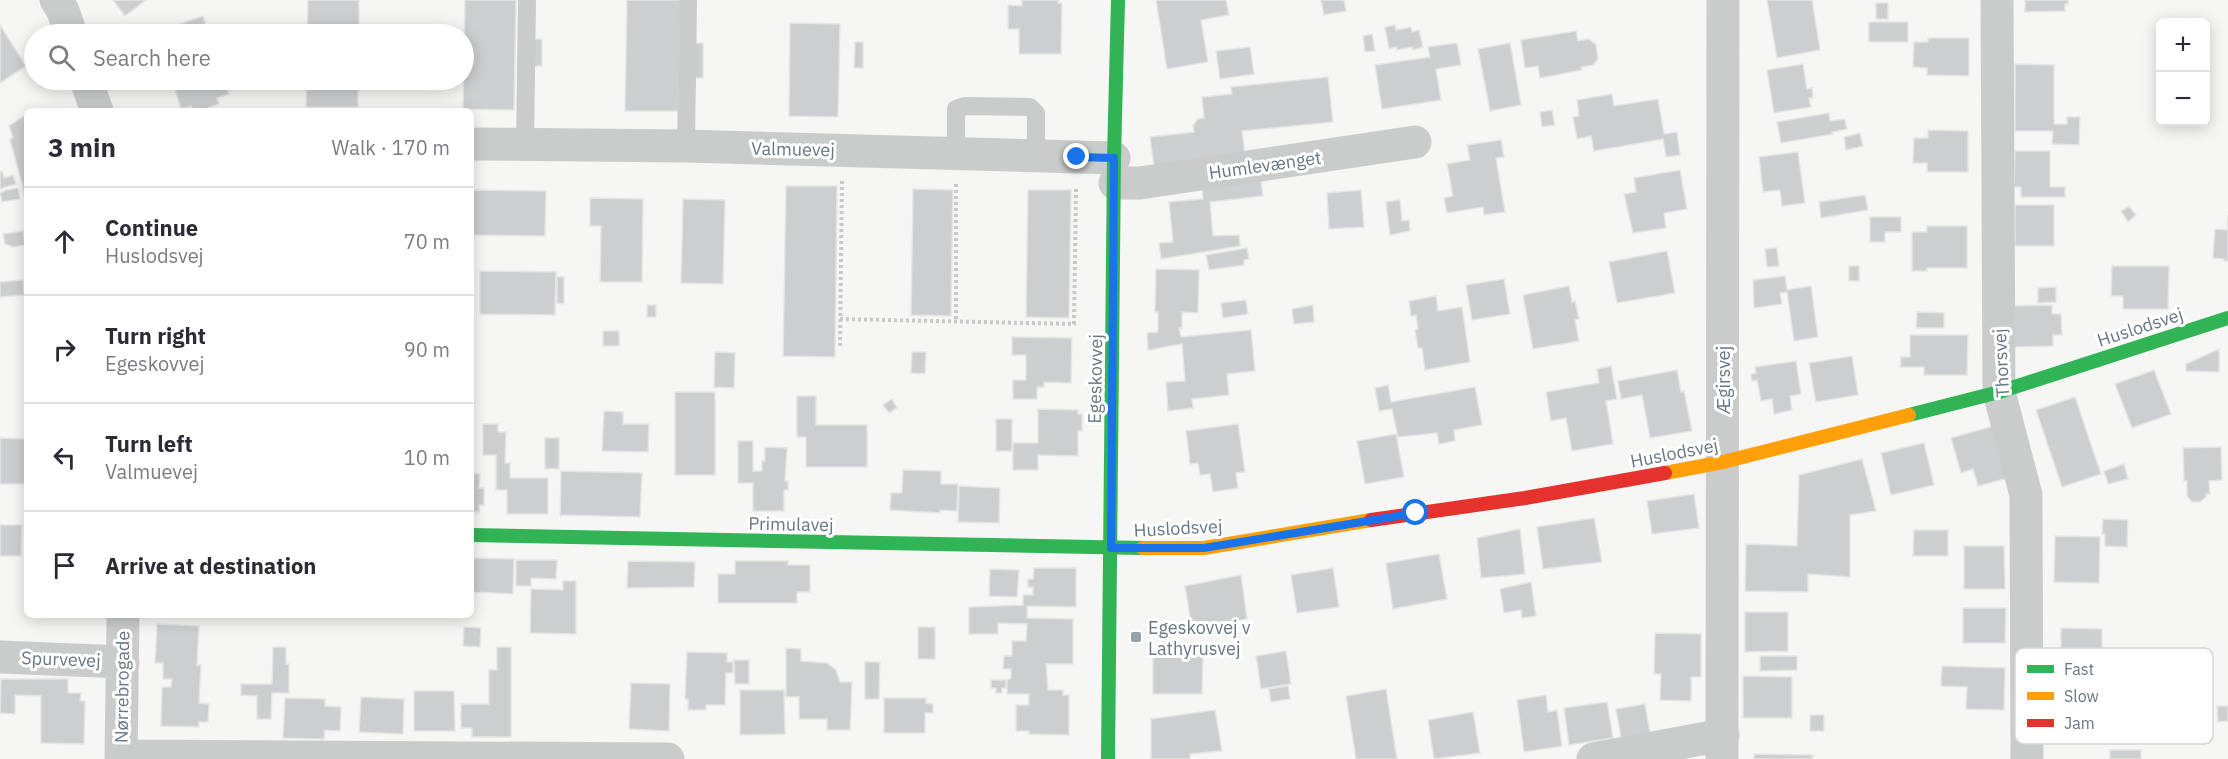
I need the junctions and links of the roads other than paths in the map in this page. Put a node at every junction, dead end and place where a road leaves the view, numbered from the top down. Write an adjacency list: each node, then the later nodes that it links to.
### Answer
1 (56, 0): 7 (street)
2 (527, 0): 12 (lane)
3 (688, 0): 13 (lane)
4 (1118, 0): 16 (street, Egeskovvej)
5 (1723, 0): 19 (street, Ægirsvej)
6 (1997, 0): 18 (street, Thorsvej)
7 (68, 24)
8 (90, 90): 9 (street)
9 (96, 108)
10 (1414, 142): 16 (street, Humlevænget)
11 (474, 144): 12 (street, Valmuevej)
12 (525, 144): 13 (street, Valmuevej)
13 (686, 147): 14 (street, Valmuevej)
14 (956, 154): 15 (street, Valmuevej); 15 (lane)
15 (1036, 156): 16 (street, Valmuevej)
16 (1114, 170): 21 (street, Egeskovvej)
17 (2228, 318): 18 (street, Huslodsvej)
18 (1999, 393): 19 (street, Huslodsvej); 23 (street, Thorsvej)
19 (1723, 462): 21 (street, Huslodsvej); 27 (street, Ægirsvej)
20 (474, 535): 21 (street, Primulavej)
21 (1111, 548): 30 (street, Egeskovvej)
22 (123, 618): 25 (street, Nørrebrogade)
23 (2027, 648)
24 (0, 657): 25 (street, Spurvevej)
25 (123, 662): 28 (street, Nørrebrogade)
26 (2027, 744): 32 (street, Thorsvej)
27 (1722, 747): 31 (street)
28 (121, 757): 29 (street)
29 (668, 759)
30 (1108, 759)
31 (1593, 759)
32 (2027, 759)

